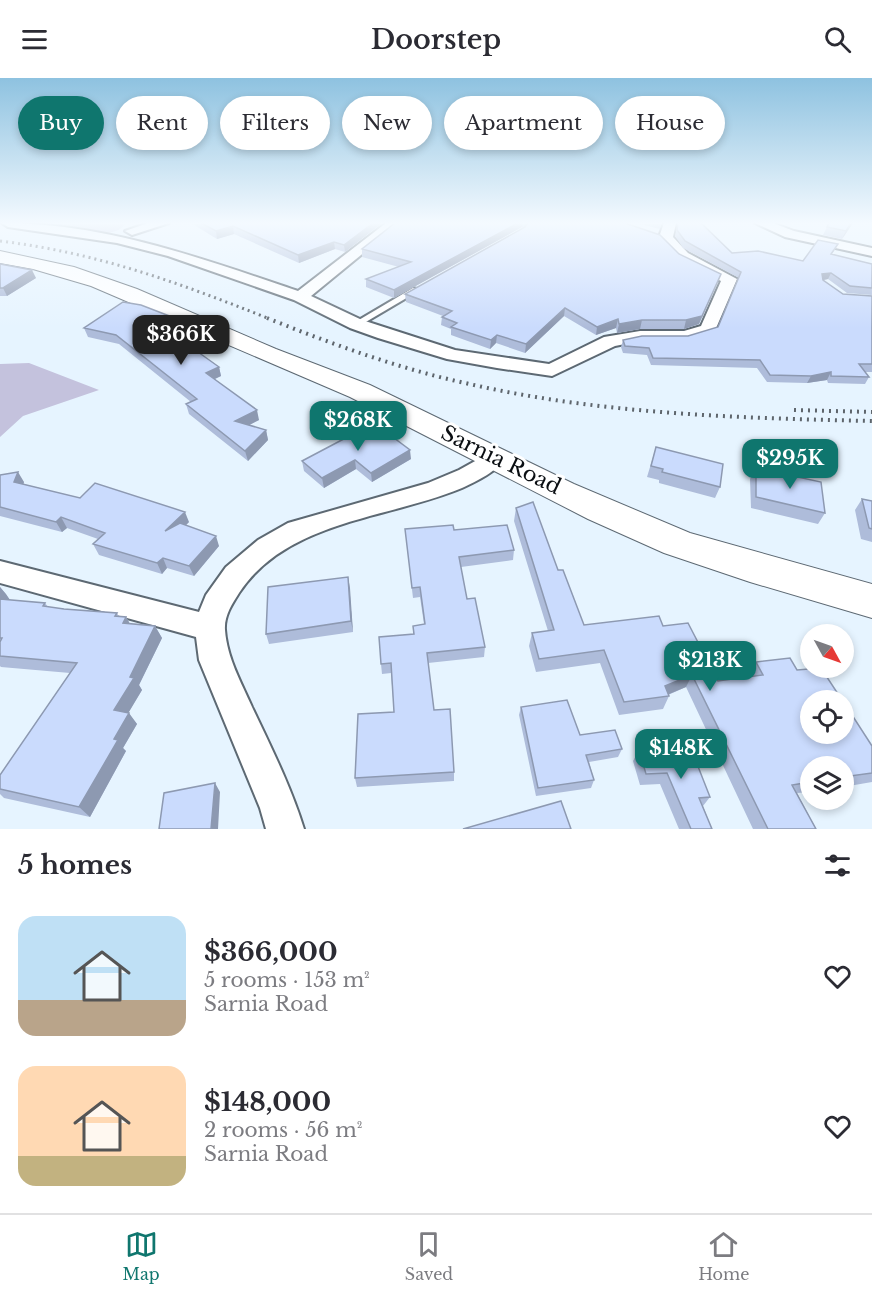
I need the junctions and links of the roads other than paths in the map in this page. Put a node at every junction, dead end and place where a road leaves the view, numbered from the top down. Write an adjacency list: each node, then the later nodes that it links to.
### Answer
1 (5, 258): 8 (main road, Sarnia Road)
2 (186, 258): 6 (street)
3 (349, 258): 6 (street)
4 (688, 258): 7 (street)
5 (426, 285): 7 (lane)
6 (300, 297): 7 (street)
7 (356, 324)
8 (495, 457): 10 (main road, Sarnia Road); 11 (street)
9 (0, 572): 11 (street)
10 (872, 601)
11 (210, 628): 12 (street)
12 (285, 829)

